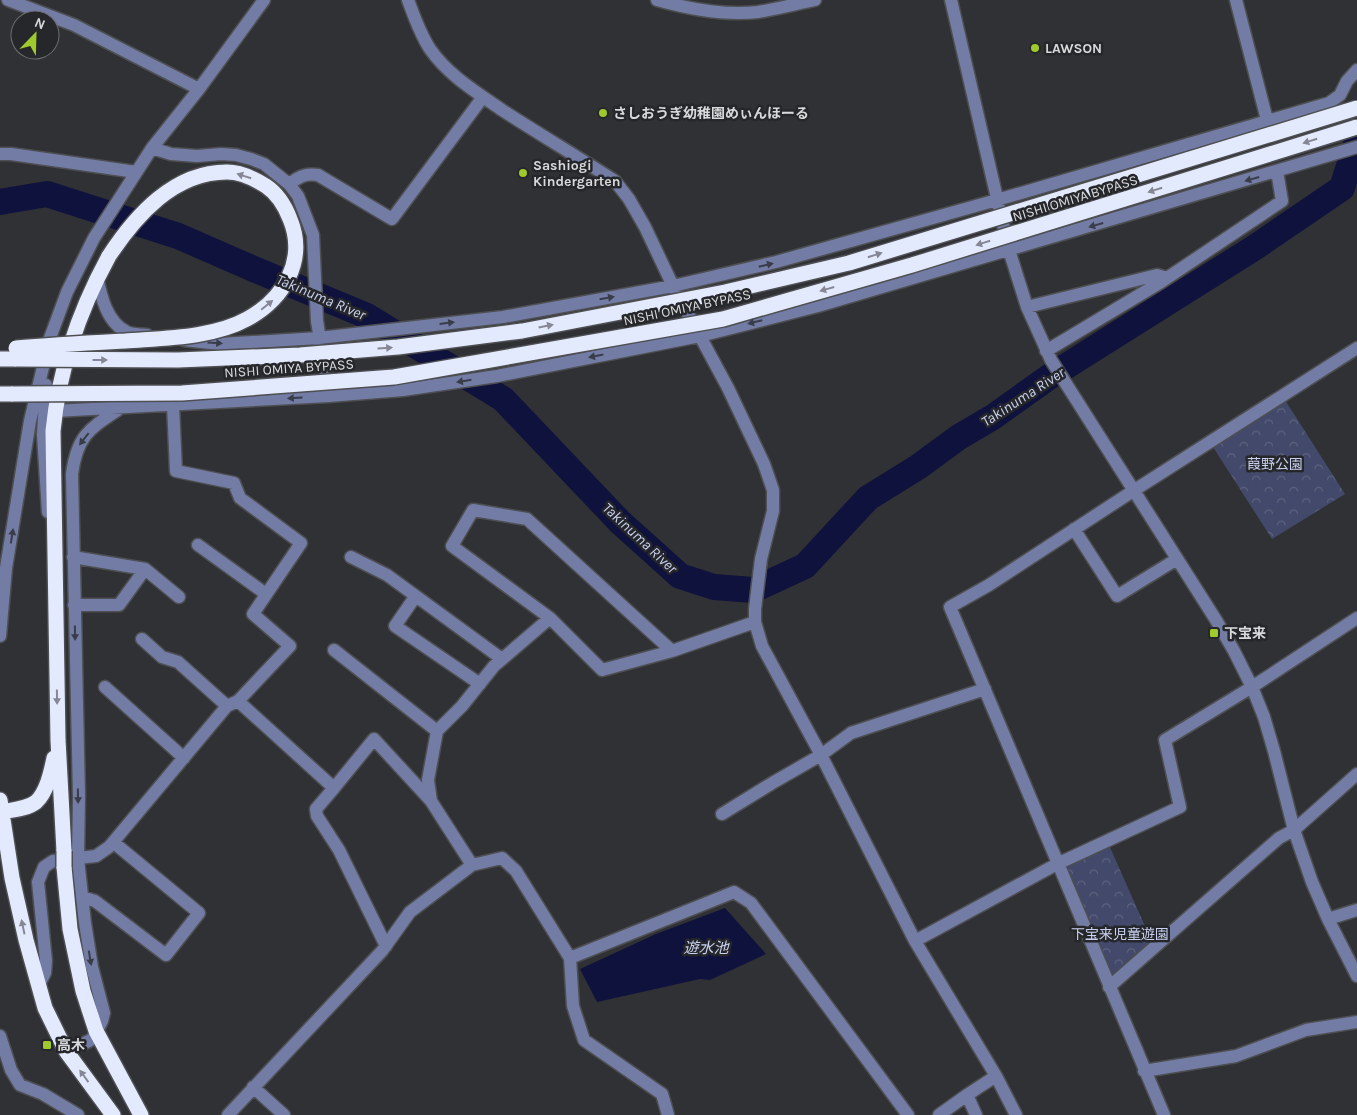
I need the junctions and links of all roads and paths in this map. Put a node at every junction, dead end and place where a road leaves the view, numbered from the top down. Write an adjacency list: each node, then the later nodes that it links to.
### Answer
1 (8, 0): 9 (street)
2 (264, 0): 9 (street)
3 (408, 0): 10 (street)
4 (657, 0): 5 (street)
5 (815, 0)
6 (951, 0): 20 (street)
7 (1236, 0): 12 (street)
8 (1357, 70): 12 (street)
9 (199, 88): 15 (street)
10 (483, 97): 19 (street); 24 (street)
11 (1357, 108): 31 (highway, NISHI OMIYA BYPASS, one-way to 11, bridge)
12 (1267, 120): 20 (street)
13 (1357, 127): 34 (highway, NISHI OMIYA BYPASS, one-way to 34, bridge)
14 (1357, 147): 18 (street)
15 (152, 148): 17 (street); 19 (street)
16 (0, 154): 17 (street)
17 (136, 172): 26 (street)
18 (1277, 172): 21 (street, one-way to 21); 23 (street)
19 (289, 184): 28 (street)
20 (997, 200): 21 (street); 24 (street, one-way to 20)
21 (1009, 250): 25 (street); 27 (street, one-way to 27)
22 (98, 277): 28 (street, one-way to 28); 31 (highway, one-way to 22, bridge); 38 (highway)
23 (1167, 278): 25 (street); 32 (street)
24 (673, 286): 27 (street); 28 (street, one-way to 24)
25 (1027, 306): 32 (street)
26 (59, 314): 45 (street); 54 (street, one-way to 26)
27 (700, 336): 35 (street, one-way to 35); 51 (street)
28 (319, 338): 35 (street)
29 (1357, 348): 39 (street)
30 (0, 349): 31 (highway)
31 (16, 353): 33 (highway, NISHI OMIYA BYPASS)
32 (1048, 356): 39 (street)
33 (0, 359)
34 (7, 394)
35 (329, 396): 36 (street, one-way to 36)
36 (173, 405): 37 (street); 47 (street)
37 (121, 408): 38 (street); 42 (street, one-way to 42)
38 (55, 411): 45 (highway)
39 (1133, 490): 40 (street); 44 (street)
40 (1074, 529): 44 (street); 62 (street)
41 (198, 545): 47 (street)
42 (73, 557): 46 (street); 50 (street)
43 (352, 557): 48 (street)
44 (1177, 559): 61 (street)
45 (54, 562): 65 (highway, one-way to 65)
46 (145, 569): 49 (street); 50 (street)
47 (266, 594): 63 (street)
48 (415, 596): 58 (street); 59 (street)
49 (179, 597)
50 (74, 605): 75 (street, one-way to 75)
51 (755, 615): 57 (street); 66 (street)
52 (550, 618): 57 (street); 57 (street); 58 (street)
53 (1357, 618): 61 (street)
54 (0, 636)
55 (142, 639): 63 (street)
56 (334, 650): 64 (street)
57 (672, 651)
58 (502, 659): 59 (street)
59 (480, 684): 64 (street)
60 (105, 687): 67 (street)
61 (1252, 687): 73 (street); 76 (street)
62 (985, 689): 66 (street); 76 (street)
63 (233, 704): 67 (street); 69 (street)
64 (437, 731): 70 (street)
65 (58, 740): 71 (highway); 88 (highway, bridge)
66 (821, 755): 72 (street); 81 (street)
67 (184, 758): 74 (street)
68 (1357, 774): 73 (street)
69 (334, 788): 70 (street); 82 (street)
70 (430, 801): 77 (street)
71 (1, 806): 85 (highway, one-way to 71)
72 (722, 814)
73 (1294, 830): 80 (street); 86 (street)
74 (113, 842): 75 (street); 78 (street)
75 (78, 859): 78 (street); 85 (street)
76 (1057, 864): 81 (street); 86 (street)
77 (472, 865): 82 (street); 83 (street)
78 (82, 896): 88 (street, one-way to 88)
79 (1357, 910): 80 (street)
80 (1328, 919): 84 (street)
81 (916, 941): 92 (street)
82 (386, 946): 93 (street)
83 (570, 958): 100 (street); 101 (street)
84 (1357, 976)
85 (38, 986): 90 (highway)
86 (1109, 987): 91 (street)
87 (1357, 1022): 91 (street)
88 (96, 1031): 90 (street); 95 (highway)
89 (0, 1036): 96 (street)
90 (66, 1051): 97 (highway, one-way to 90)
91 (1144, 1071): 105 (street)
92 (996, 1076): 94 (street); 104 (street)
93 (253, 1087): 98 (street); 99 (street)
94 (967, 1095): 102 (street); 103 (street)
95 (135, 1113)
96 (78, 1115)
97 (113, 1115)
98 (228, 1115)
99 (284, 1115)
100 (668, 1115)
101 (908, 1115)
102 (939, 1115)
103 (976, 1115)
104 (1016, 1115)
105 (1164, 1115)

